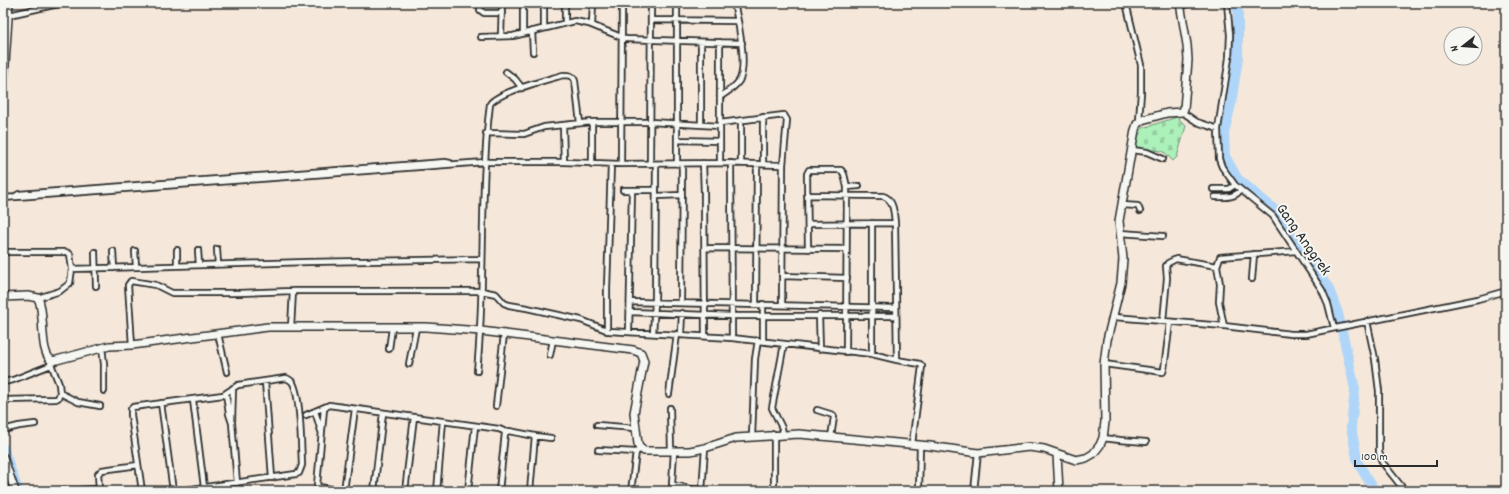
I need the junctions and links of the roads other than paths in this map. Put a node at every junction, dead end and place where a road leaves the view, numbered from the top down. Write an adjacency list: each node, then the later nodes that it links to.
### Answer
1 (9, 3): 18 (street)
2 (63, 3): 18 (street)
3 (481, 3): 17 (street)
4 (502, 3): 17 (street)
5 (523, 3): 26 (street)
6 (544, 3): 24 (street)
7 (565, 3): 22 (street)
8 (593, 3): 23 (street)
9 (622, 3): 29 (street)
10 (651, 3): 19 (street)
11 (678, 3): 20 (street)
12 (734, 3): 21 (street)
13 (1126, 3): 45 (street)
14 (1195, 3): 16 (street)
15 (1227, 3): 53 (street, Gang Anggrek)
16 (1180, 4): 41 (street)
17 (502, 14): 27 (street)
18 (9, 15): 36 (street)
19 (652, 20): 20 (street); 30 (street)
20 (678, 20): 21 (street); 31 (street)
21 (738, 21): 34 (street)
22 (565, 23): 23 (street); 24 (street)
23 (592, 26): 29 (street)
24 (544, 28): 25 (street)
25 (532, 31): 26 (street); 35 (street)
26 (523, 33): 27 (street)
27 (501, 36): 28 (street)
28 (481, 37)
29 (622, 38): 30 (street); 43 (street)
30 (652, 41): 31 (street); 47 (street)
31 (677, 42): 32 (street); 49 (street)
32 (700, 42): 33 (street); 50 (street)
33 (720, 42): 34 (street); 40 (street)
34 (742, 43): 40 (street)
35 (533, 52)
36 (4, 63): 39 (street)
37 (506, 72): 38 (street)
38 (522, 88): 48 (street); 54 (street)
39 (3, 94)
40 (720, 98): 51 (street)
41 (1182, 112): 45 (street); 53 (street)
42 (763, 117): 44 (street); 72 (street); 73 (street)
43 (622, 121): 46 (street); 47 (street); 67 (street)
44 (741, 121): 51 (street); 64 (street)
45 (1139, 121): 57 (street)
46 (592, 122): 48 (street); 65 (street)
47 (650, 122): 49 (street); 68 (street)
48 (580, 123): 52 (street)
49 (677, 123): 50 (street); 55 (street)
50 (701, 124): 51 (street)
51 (720, 124): 56 (street)
52 (563, 125): 54 (street); 60 (street)
53 (1218, 129): 74 (street, Gang Anggrek)
54 (486, 133): 59 (street)
55 (677, 140): 56 (street); 70 (street)
56 (720, 141): 62 (street)
57 (1132, 150): 58 (street); 88 (street)
58 (1163, 159)
59 (484, 162): 60 (street); 87 (street); 111 (street)
60 (564, 162): 65 (street)
61 (703, 163): 62 (street); 70 (street); 96 (street)
62 (720, 163): 63 (street)
63 (731, 163): 64 (street); 97 (street)
64 (741, 163): 71 (street)
65 (592, 164): 66 (street)
66 (611, 164): 67 (street); 160 (street)
67 (621, 164): 68 (street)
68 (650, 164): 69 (street)
69 (656, 164): 70 (street); 80 (street)
70 (680, 164): 82 (street)
71 (757, 164): 72 (street); 99 (street)
72 (763, 164): 73 (street)
73 (783, 165): 100 (street)
74 (1235, 185): 77 (street); 81 (street, Gang Anggrek)
75 (859, 186): 76 (street)
76 (847, 187): 83 (street); 84 (street)
77 (1214, 189)
78 (623, 190): 79 (street)
79 (632, 190): 80 (street); 129 (street)
80 (656, 190): 85 (street)
81 (1241, 190): 86 (street); 107 (street, Gang Anggrek)
82 (682, 195): 85 (street); 131 (street)
83 (807, 195): 84 (street); 93 (street)
84 (847, 195): 90 (street); 92 (street)
85 (656, 196): 130 (street)
86 (1216, 197)
87 (3, 198)
88 (1122, 205): 89 (street); 94 (street)
89 (1140, 211)
90 (846, 223): 91 (street); 93 (street); 102 (street)
91 (872, 223): 92 (street); 138 (street)
92 (895, 223): 139 (street)
93 (808, 224): 101 (street)
94 (1120, 233): 95 (street); 150 (street)
95 (1163, 236)
96 (705, 248): 97 (street); 135 (street)
97 (730, 248): 99 (street); 132 (street)
98 (217, 249): 112 (street)
99 (757, 249): 100 (street); 133 (street)
100 (782, 249): 101 (street); 120 (street)
101 (808, 249): 102 (street)
102 (846, 249): 121 (street)
103 (177, 250): 114 (street)
104 (198, 250): 113 (street)
105 (113, 251): 118 (street)
106 (135, 251): 116 (street)
107 (1296, 251): 110 (street); 158 (street, Gang Anggrek)
108 (3, 252): 119 (street)
109 (95, 252): 117 (street)
110 (1254, 254): 115 (street); 122 (street)
111 (482, 259): 112 (street); 126 (street)
112 (218, 264): 113 (street)
113 (199, 265): 114 (street)
114 (177, 266): 116 (street)
115 (1217, 266): 151 (street); 154 (street)
116 (136, 267): 118 (street)
117 (96, 268): 118 (street); 119 (street); 123 (street)
118 (114, 268)
119 (72, 269): 128 (street)
120 (782, 276): 121 (street); 136 (street)
121 (847, 278): 137 (street)
122 (1252, 279)
123 (96, 286)
124 (292, 291): 126 (street); 155 (street); 171 (street)
125 (1506, 291): 152 (street)
126 (482, 292): 159 (street); 160 (street)
127 (3, 297): 128 (street)
128 (38, 298): 179 (street)
129 (630, 302): 130 (street); 140 (street)
130 (655, 303): 131 (street); 141 (street)
131 (681, 304): 135 (street)
132 (731, 304): 133 (street); 135 (street); 146 (street)
133 (756, 304): 134 (street)
134 (763, 304): 136 (street); 147 (street)
135 (706, 305): 143 (street)
136 (782, 305): 137 (street)
137 (846, 306): 138 (street); 145 (street)
138 (872, 307): 139 (street); 148 (street)
139 (896, 308): 149 (street)
140 (630, 312): 141 (street); 161 (street)
141 (654, 313): 142 (street); 162 (street)
142 (682, 313): 143 (street); 165 (street)
143 (706, 315): 146 (street); 166 (street)
144 (819, 315): 145 (street); 147 (street); 174 (street)
145 (846, 315): 148 (street); 175 (street)
146 (731, 316): 147 (street); 167 (street)
147 (763, 316): 169 (street)
148 (872, 316): 149 (street); 176 (street)
149 (896, 316): 178 (street)
150 (1114, 317): 151 (street); 181 (street)
151 (1163, 321): 153 (street)
152 (1366, 321): 158 (street); 254 (street)
153 (1170, 322): 154 (street); 181 (street)
154 (1224, 326): 158 (street)
155 (291, 327): 156 (street); 163 (street)
156 (392, 328): 157 (street); 173 (street)
157 (416, 328): 159 (street); 180 (street)
158 (1332, 329)
159 (481, 331): 164 (street); 182 (street)
160 (607, 331): 161 (street)
161 (629, 332): 162 (street)
162 (653, 333): 165 (street)
163 (218, 334): 171 (street); 183 (street)
164 (504, 334): 168 (street); 196 (street)
165 (679, 334): 166 (street); 190 (street)
166 (705, 336): 167 (street)
167 (732, 338): 169 (street)
168 (553, 340): 177 (street); 209 (street)
169 (761, 341): 170 (street); 216 (street)
170 (784, 344): 174 (street); 214 (street)
171 (132, 345): 172 (street)
172 (102, 347): 179 (street); 187 (street)
173 (389, 349)
174 (820, 349): 175 (street)
175 (846, 352): 176 (street)
176 (872, 354): 178 (street)
177 (550, 355)
178 (898, 360): 221 (street)
179 (50, 362): 185 (street); 188 (street)
180 (409, 364)
181 (1104, 364): 219 (street)
182 (477, 371)
183 (227, 372)
184 (265, 381): 186 (street); 231 (street); 231 (street)
185 (3, 382)
186 (233, 388): 189 (street); 205 (street)
187 (104, 391)
188 (60, 393): 191 (street); 194 (street)
189 (226, 394): 192 (street); 205 (street)
190 (669, 394)
191 (3, 400)
192 (193, 400): 193 (street); 233 (street)
193 (161, 403): 230 (street); 241 (street)
194 (100, 406)
195 (327, 406): 198 (street); 200 (street); 212 (street)
196 (496, 406)
197 (670, 408): 226 (street)
198 (355, 409): 201 (street); 243 (street)
199 (817, 410): 217 (street)
200 (315, 411): 202 (street); 212 (street)
201 (383, 413): 203 (street); 244 (street)
202 (306, 415)
203 (414, 417): 204 (street); 245 (street)
204 (443, 421): 208 (street); 246 (street)
205 (232, 423): 232 (street)
206 (35, 424): 210 (street)
207 (596, 425): 209 (street)
208 (475, 426): 211 (street); 247 (street)
209 (635, 428): 225 (street)
210 (3, 430)
211 (506, 432): 215 (street); 248 (street)
212 (322, 434): 235 (street)
213 (774, 434): 214 (street); 216 (street); 250 (street)
214 (782, 434): 217 (street)
215 (535, 436): 218 (street); 236 (street)
216 (752, 436): 223 (street)
217 (831, 437): 221 (street)
218 (551, 438)
219 (1103, 438): 220 (street); 228 (street)
220 (1146, 442)
221 (912, 444): 222 (street)
222 (920, 445): 227 (street); 251 (street)
223 (704, 448): 226 (street); 237 (street)
224 (598, 450): 225 (street)
225 (639, 451): 226 (street); 249 (street)
226 (673, 451): 237 (street)
227 (978, 453): 228 (street); 252 (street)
228 (1057, 454): 253 (street)
229 (4, 461): 238 (street)
230 (138, 465): 234 (street); 240 (street)
231 (272, 478): 232 (street)
232 (237, 483): 233 (street)
233 (204, 487): 242 (street)
234 (99, 490): 239 (street)
235 (329, 490): 243 (street)
236 (531, 490)
237 (702, 490)
238 (15, 491)
239 (57, 491)
240 (142, 491)
241 (173, 491)
242 (178, 491)
243 (344, 491)
244 (374, 491)
245 (406, 491)
246 (437, 491)
247 (468, 491)
248 (499, 491)
249 (631, 491)
250 (774, 491)
251 (919, 491)
252 (974, 491)
253 (1059, 491)
254 (1405, 491)

